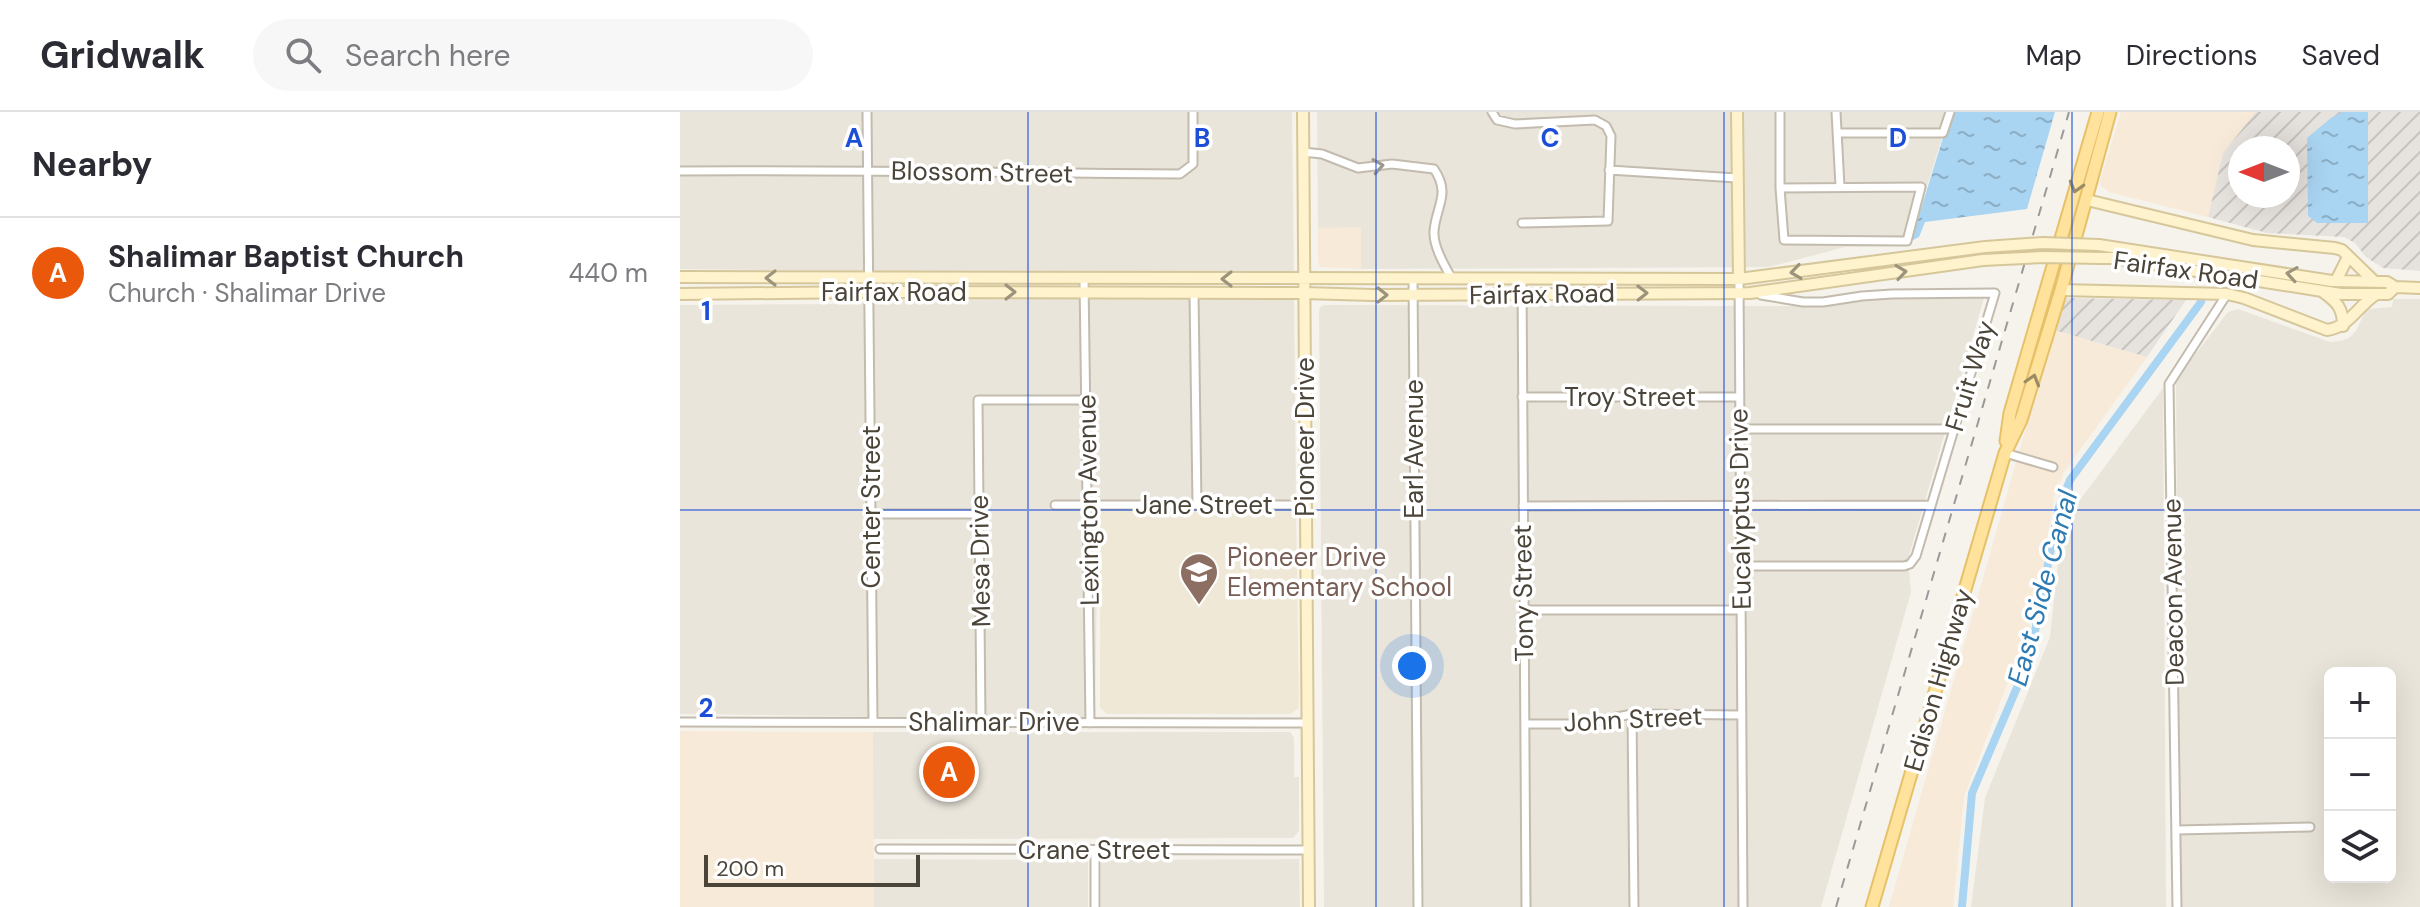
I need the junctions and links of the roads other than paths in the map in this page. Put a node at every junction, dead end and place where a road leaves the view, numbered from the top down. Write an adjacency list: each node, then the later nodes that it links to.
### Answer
1 (867, 112): 13 (street, Center Street)
2 (1193, 112): 13 (street, Blossom Street)
3 (1303, 112): 12 (main road, Pioneer Drive)
4 (1737, 112): 16 (main road, Eucalyptus Drive)
5 (1780, 112): 18 (street)
6 (1836, 112): 11 (street)
7 (1950, 112): 11 (street)
8 (2098, 112): 52 (main road, Edison Highway, one-way to 52)
9 (2110, 112): 19 (main road, Edison Highway)
10 (1492, 113): 14 (street)
11 (1838, 133): 17 (street)
12 (1303, 152): 25 (main road, Pioneer Drive); 27 (street, one-way to 27)
13 (867, 170): 15 (street, Blossom Street); 23 (street, Center Street)
14 (1609, 170): 16 (street); 20 (street)
15 (680, 171)
16 (1737, 178): 28 (main road, Eucalyptus Drive)
17 (1840, 186): 18 (street); 18 (street)
18 (1780, 188)
19 (2087, 200): 21 (main road); 34 (main road, Edison Highway)
20 (1522, 223)
21 (2348, 257): 30 (main road); 31 (main road)
22 (680, 277): 23 (main road, Fairfax Road, one-way to 22)
23 (869, 278): 24 (main road, Fairfax Road); 36 (street, Center Street)
24 (1084, 278): 25 (main road, Fairfax Road, one-way to 24); 37 (street, Lexington Avenue)
25 (1305, 279): 26 (main road, Fairfax Road); 40 (main road, Pioneer Drive)
26 (1413, 279): 27 (main road, Fairfax Road); 44 (street, Earl Avenue)
27 (1452, 279): 29 (main road, Fairfax Road)
28 (1739, 279): 29 (main road, Fairfax Road); 30 (main road, Fairfax Road, one-way to 28, bridge); 38 (street, Eucalyptus Drive)
29 (1522, 280): 42 (street, Tony Street)
30 (2336, 281): 31 (main road, Fairfax Road)
31 (2375, 282): 32 (main road, Fairfax Road)
32 (2395, 287): 33 (main road, Fairfax Road); 45 (main road, Fairfax Road)
33 (2420, 288)
34 (2061, 290): 43 (main road); 52 (main road, Edison Highway, one-way to 34)
35 (2322, 291): 38 (main road, Fairfax Road, one-way to 35, bridge); 45 (main road, Fairfax Road); 46 (main road)
36 (869, 292): 37 (main road, Fairfax Road, one-way to 37); 41 (main road, Fairfax Road); 61 (street, Center Street)
37 (1084, 292): 39 (main road, Fairfax Road); 49 (street, Lexington Avenue)
38 (1745, 292): 42 (main road, Fairfax Road, one-way to 38); 48 (street, Eucalyptus Drive); 51 (street, Fruit Way)
39 (1194, 293): 40 (main road, Fairfax Road); 56 (street)
40 (1304, 293): 44 (main road, Fairfax Road, one-way to 44); 57 (main road, Pioneer Drive)
41 (680, 294)
42 (1521, 294): 44 (main road, Fairfax Road); 47 (street, Tony Street)
43 (2227, 294): 46 (main road); 75 (street, Deacon Avenue)
44 (1413, 295): 81 (street, Earl Avenue)
45 (2375, 295): 46 (main road)
46 (2343, 326)
47 (1522, 397): 48 (street, Troy Street); 59 (street, Tony Street)
48 (1739, 397): 50 (street, Eucalyptus Drive)
49 (1087, 400): 55 (street, Lexington Avenue); 62 (street, Mesa Drive)
50 (1739, 429): 51 (street); 60 (street, Eucalyptus Drive)
51 (1955, 429): 58 (street, Fruit Way)
52 (2005, 453): 53 (street); 85 (main road, Edison Highway)
53 (2053, 467)
54 (1055, 505): 55 (street, Jane Street)
55 (1088, 505): 56 (street, Jane Street); 71 (street, Lexington Avenue)
56 (1197, 505): 57 (street, Jane Street)
57 (1306, 505): 72 (main road, Pioneer Drive)
58 (1931, 505): 60 (street); 63 (street, Fruit Way)
59 (1523, 506): 60 (street); 64 (street, Tony Street)
60 (1740, 506): 63 (street, Eucalyptus Drive)
61 (871, 514): 62 (street); 69 (street, Center Street)
62 (979, 514): 70 (street, Mesa Drive)
63 (1741, 566): 65 (street, Eucalyptus Drive)
64 (1524, 610): 65 (street); 73 (street, Tony Street)
65 (1741, 610): 67 (street, Eucalyptus Drive)
66 (1632, 714): 67 (street, John Street); 73 (street, John Street); 83 (street)
67 (1742, 715): 84 (street, Eucalyptus Drive)
68 (680, 722): 69 (street, Shalimar Drive)
69 (873, 722): 70 (street, Shalimar Drive)
70 (981, 722): 71 (street, Shalimar Drive)
71 (1090, 723): 72 (street, Shalimar Drive)
72 (1308, 723): 78 (main road, Pioneer Drive)
73 (1525, 724): 82 (street, Tony Street)
74 (2310, 827): 75 (street)
75 (2177, 830): 86 (street, Deacon Avenue)
76 (880, 849): 77 (street, Crane Street)
77 (1095, 850): 78 (street, Crane Street); 79 (street)
78 (1309, 850): 80 (main road, Pioneer Drive)
79 (1095, 907)
80 (1309, 907)
81 (1418, 907)
82 (1526, 907)
83 (1634, 907)
84 (1743, 907)
85 (1872, 907)
86 (2177, 907)

